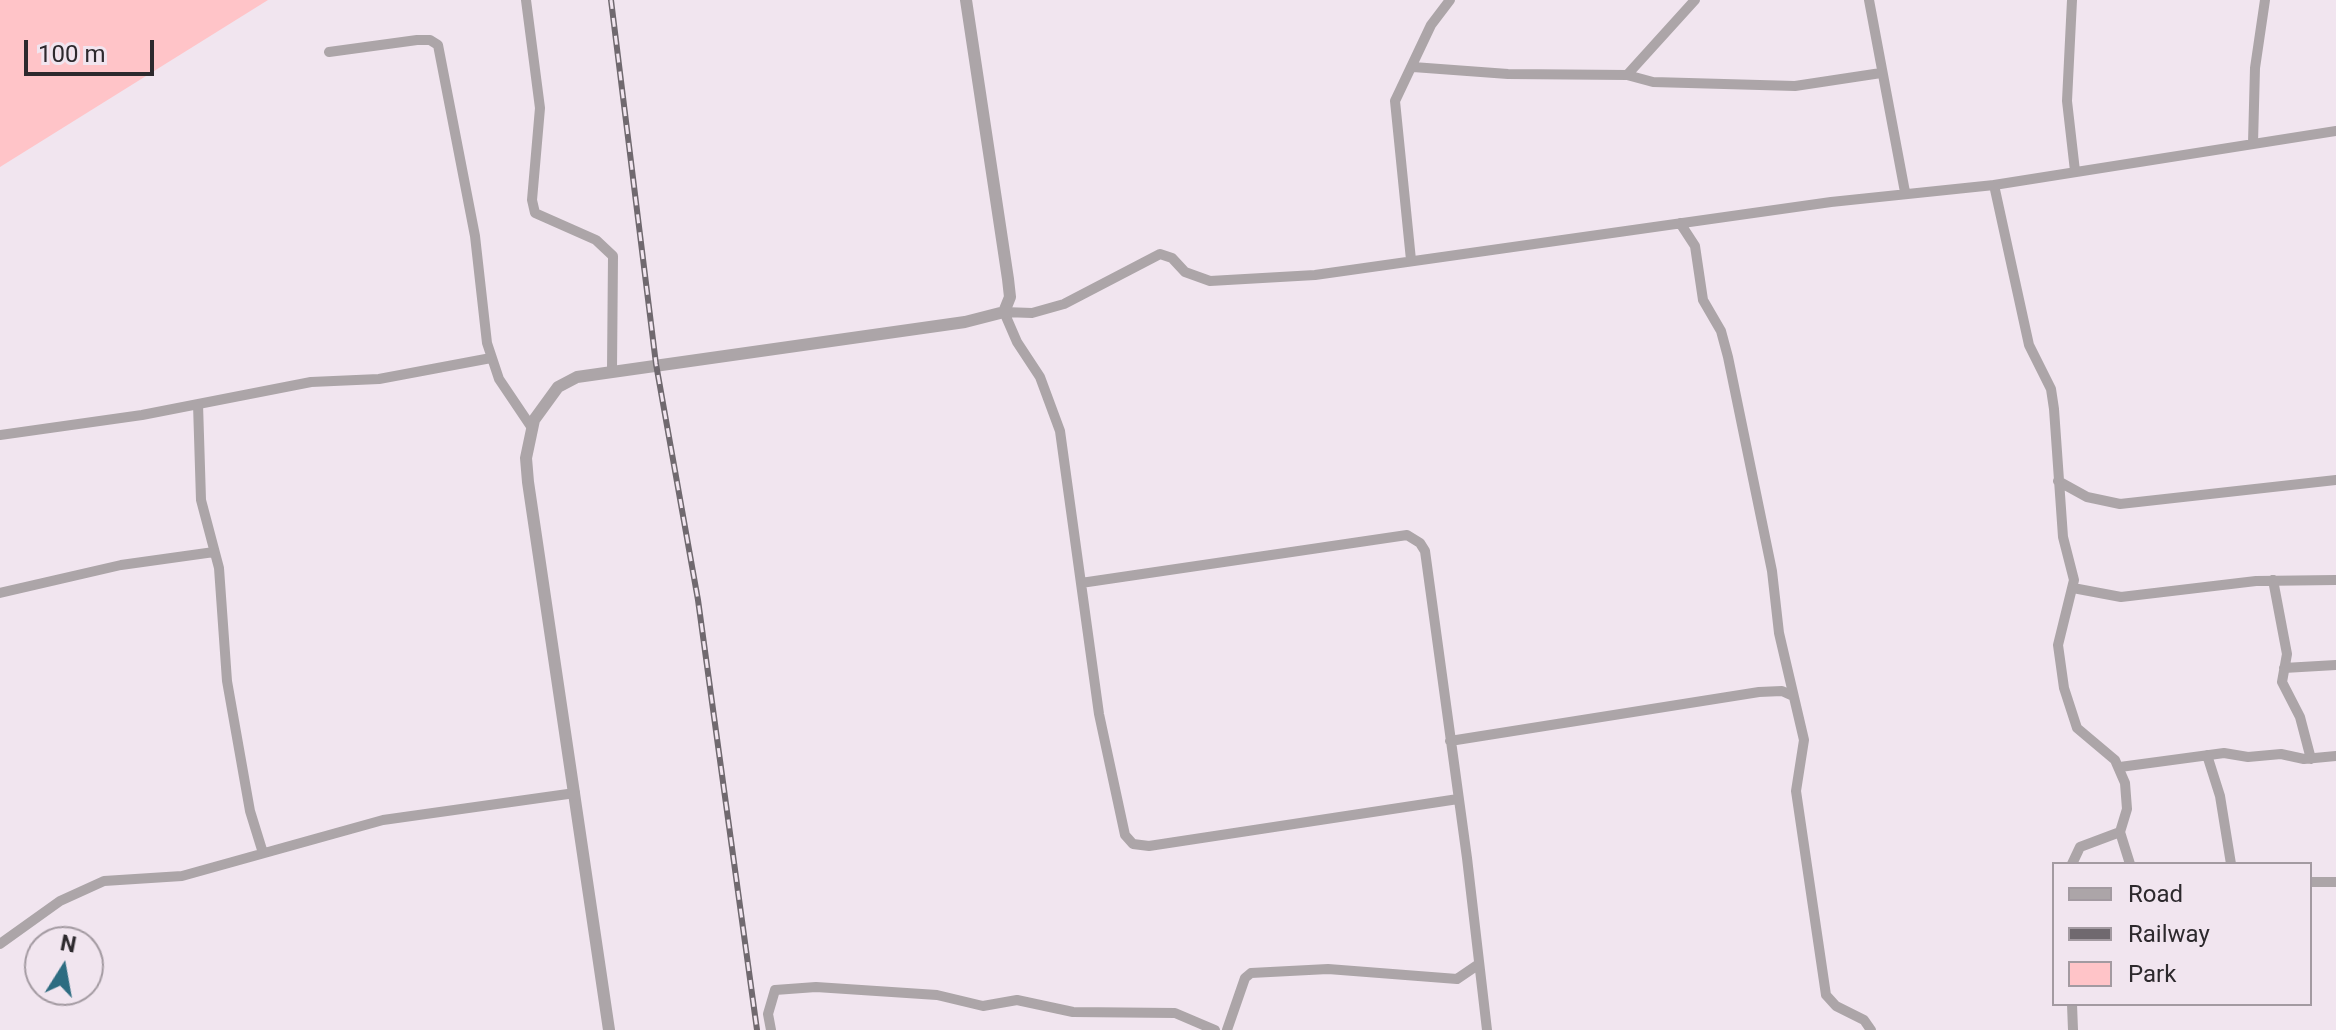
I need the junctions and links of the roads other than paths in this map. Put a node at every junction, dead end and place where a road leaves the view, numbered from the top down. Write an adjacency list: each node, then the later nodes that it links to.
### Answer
1 (526, 0): 21 (street)
2 (966, 0): 19 (street)
3 (1450, 0): 9 (street)
4 (1695, 0): 11 (street)
5 (1869, 0): 10 (street)
6 (2072, 0): 14 (street)
7 (2265, 0): 13 (street)
8 (329, 52): 20 (street)
9 (1413, 67): 11 (street); 18 (street)
10 (1881, 73): 11 (street); 16 (street)
11 (1627, 75)
12 (2336, 131): 13 (street)
13 (2253, 143): 14 (street)
14 (2075, 171): 15 (street)
15 (1994, 185): 16 (street); 26 (street)
16 (1905, 192): 17 (street)
17 (1680, 223): 18 (street); 35 (street)
18 (1411, 260): 19 (street)
19 (1004, 312): 21 (street); 30 (street)
20 (491, 358): 22 (street); 23 (street)
21 (612, 369): 23 (street)
22 (198, 404): 24 (street); 27 (street)
23 (532, 428): 41 (street)
24 (0, 435)
25 (2336, 480): 26 (street)
26 (2058, 481): 31 (street)
27 (214, 552): 32 (street); 44 (street)
28 (2273, 580): 29 (street); 31 (street); 34 (street)
29 (2336, 580)
30 (1081, 583): 36 (street); 42 (street)
31 (2073, 588): 40 (street)
32 (0, 593)
33 (2336, 665): 34 (street)
34 (2284, 668): 39 (street)
35 (1793, 696): 36 (street); 58 (street)
36 (1450, 741): 42 (street)
37 (2207, 755): 39 (street); 40 (street); 47 (street)
38 (2336, 756): 39 (street)
39 (2311, 759)
40 (2120, 767): 43 (street)
41 (575, 793): 44 (street); 53 (street)
42 (1458, 799): 51 (street)
43 (2120, 832): 45 (street); 46 (street)
44 (263, 853): 50 (street)
45 (2073, 862)
46 (2129, 862)
47 (2231, 862)
48 (2312, 882): 49 (street)
49 (2336, 882)
50 (0, 944)
51 (1479, 964): 56 (street); 57 (street)
52 (2072, 1006): 59 (street)
53 (609, 1030)
54 (771, 1030): 55 (street)
55 (1215, 1030)
56 (1227, 1030)
57 (1487, 1030)
58 (1871, 1030)
59 (2073, 1030)

